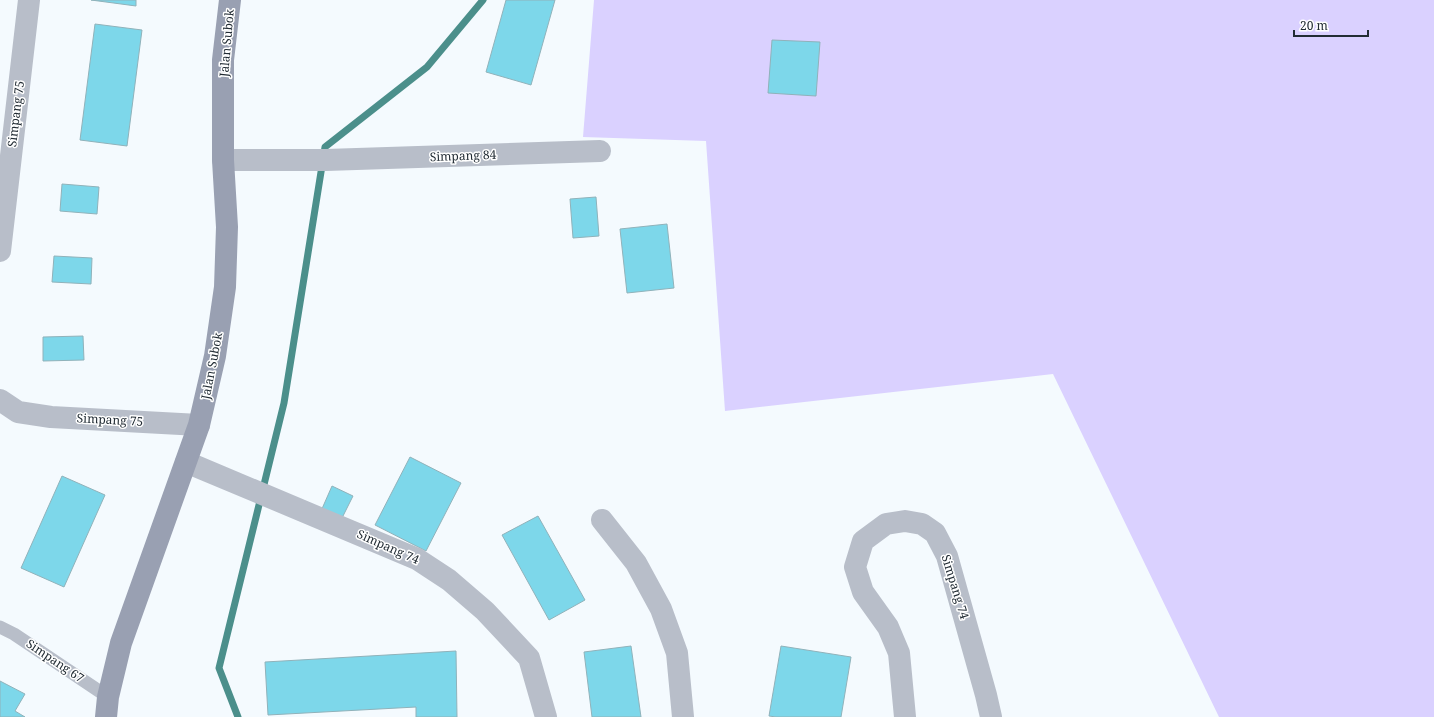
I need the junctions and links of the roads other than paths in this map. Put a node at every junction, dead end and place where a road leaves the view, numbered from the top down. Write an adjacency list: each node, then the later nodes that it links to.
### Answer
1 (29, 0): 4 (street, Simpang 75)
2 (230, 0): 5 (main road, Jalan Subok)
3 (600, 151): 5 (street, Simpang 84)
4 (6, 153): 6 (street, Simpang 75)
5 (223, 160): 8 (main road, Jalan Subok)
6 (0, 251)
7 (0, 400): 8 (street, Simpang 75)
8 (199, 425): 9 (main road, Jalan Subok)
9 (186, 462): 12 (main road, Jalan Subok); 13 (street, Simpang 74)
10 (602, 520): 14 (street)
11 (0, 628): 12 (lane, Simpang 67)
12 (108, 707)
13 (546, 717)
14 (683, 717)
15 (905, 717): 16 (street, Simpang 74)
16 (991, 717)

